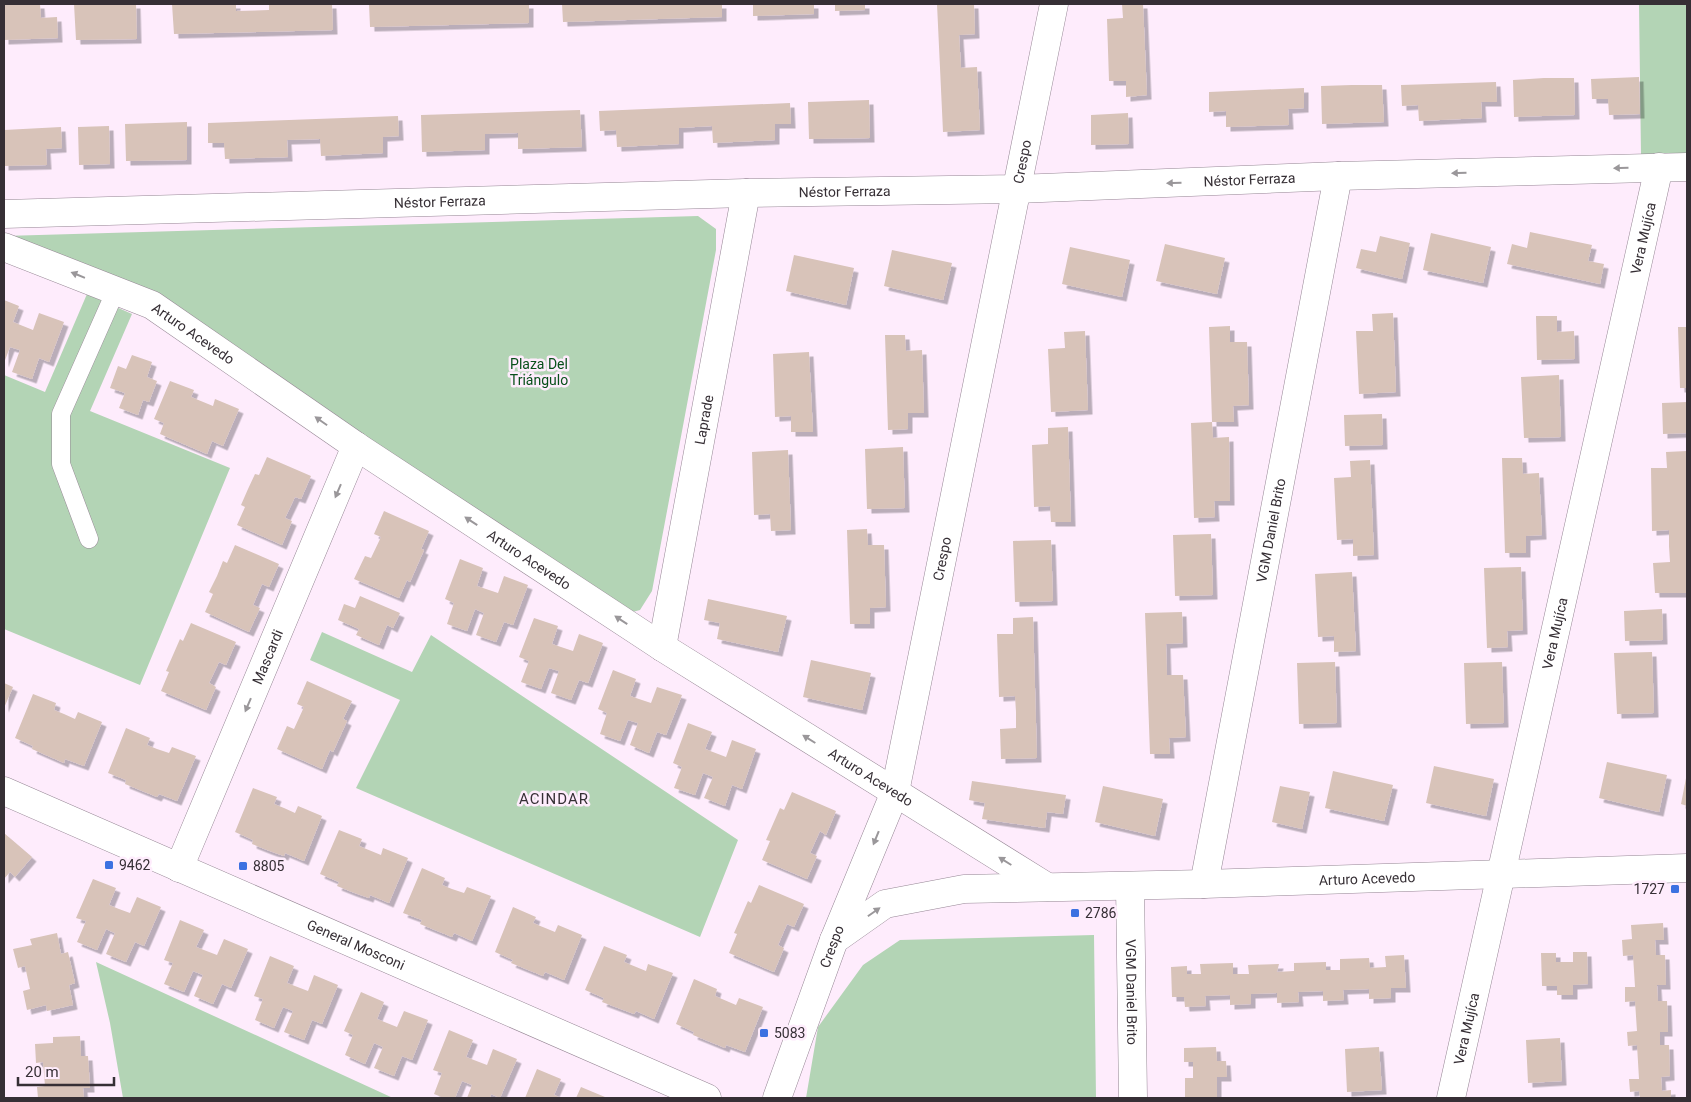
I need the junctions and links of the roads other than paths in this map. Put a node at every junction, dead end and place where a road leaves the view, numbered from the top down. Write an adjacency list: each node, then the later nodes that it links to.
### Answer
1 (1054, 4): 5 (street, Crespo)
2 (1659, 167): 3 (street, Néstor Ferraza); 4 (street, Néstor Ferraza, one-way to 4); 17 (street, Vera Mujíca)
3 (1687, 167)
4 (1338, 176): 5 (street, Néstor Ferraza, one-way to 5); 18 (street, VGM Daniel Brito)
5 (1017, 189): 6 (street, Néstor Ferraza); 14 (street, Crespo)
6 (746, 193): 7 (street, Néstor Ferraza); 12 (street, Laprade)
7 (4, 214)
8 (4, 247): 9 (street, Arturo Acevedo, one-way to 8)
9 (116, 290): 10 (street, Arturo Acevedo, one-way to 9); 11 (lane)
10 (356, 446): 12 (street, Arturo Acevedo, one-way to 10); 15 (street, Mascardi, one-way to 15)
11 (89, 539)
12 (662, 647): 14 (street, Arturo Acevedo, one-way to 12)
13 (4, 791): 15 (street, General Mosconi)
14 (895, 792): 20 (street, Arturo Acevedo, one-way to 14); 21 (street, Crespo, one-way to 21)
15 (179, 868): 22 (street, General Mosconi)
16 (1687, 868): 17 (street, Arturo Acevedo)
17 (1500, 874): 18 (street, Arturo Acevedo); 25 (street, Vera Mujíca)
18 (1204, 884): 19 (street, Arturo Acevedo)
19 (1130, 886): 20 (street, Arturo Acevedo); 24 (street, VGM Daniel Brito)
20 (1047, 887): 21 (street, Arturo Acevedo, one-way to 20)
21 (834, 940): 23 (street, Crespo)
22 (706, 1098)
23 (777, 1098)
24 (1133, 1098)
25 (1451, 1098)

